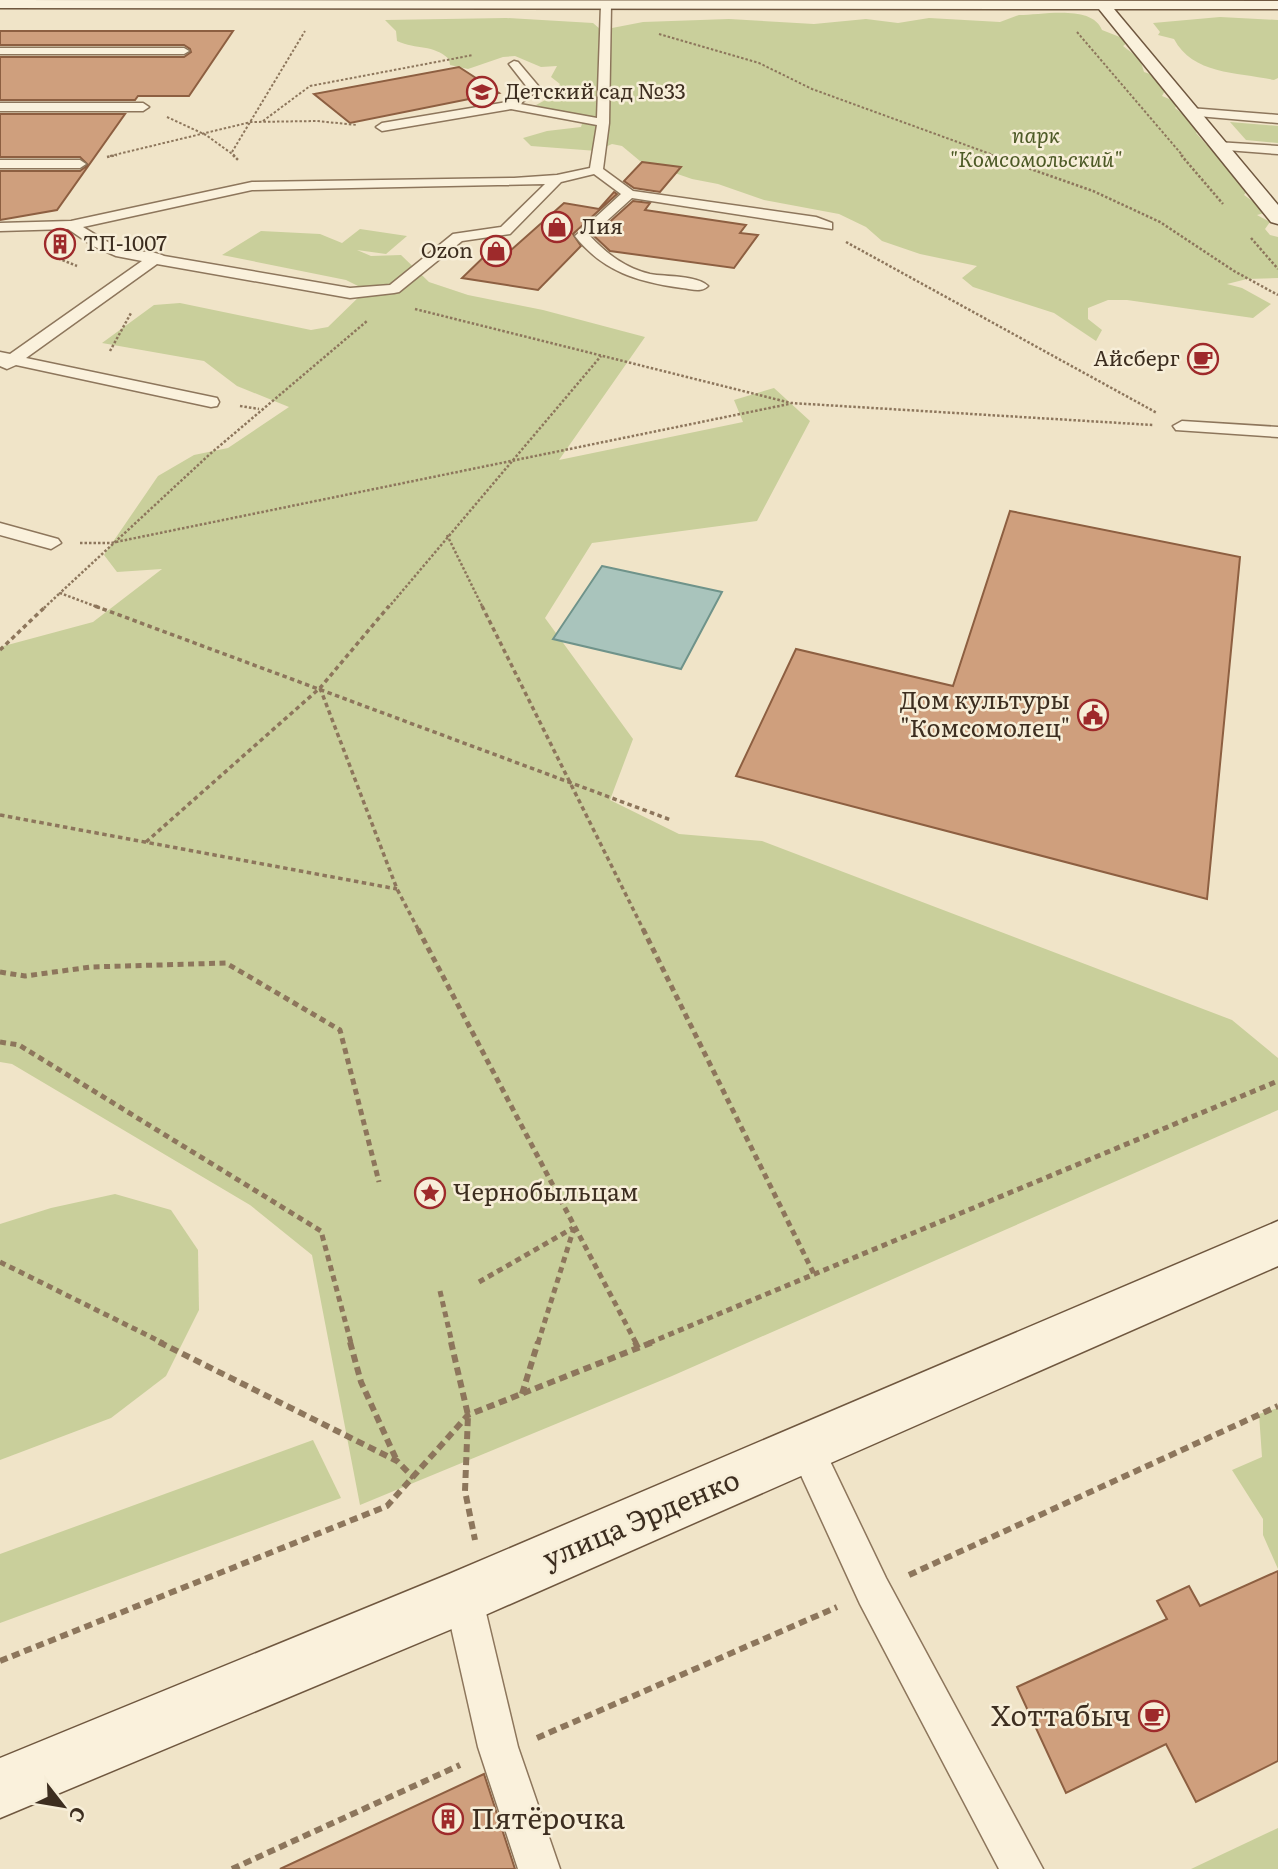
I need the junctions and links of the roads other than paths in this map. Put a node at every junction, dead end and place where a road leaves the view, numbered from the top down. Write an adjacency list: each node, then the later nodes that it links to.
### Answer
1 (324, 2): 2 (main road); 5 (main road)
2 (0, 4)
3 (1103, 5): 4 (main road); 5 (main road); 12 (main road)
4 (1278, 5)
5 (605, 8): 14 (lane)
6 (0, 51): 7 (lane)
7 (184, 51)
8 (514, 64): 9 (lane)
9 (511, 105): 14 (lane); 15 (lane)
10 (0, 107): 11 (lane)
11 (144, 107)
12 (1190, 113): 13 (lane); 16 (main road)
13 (1278, 120)
14 (603, 123): 21 (lane)
15 (382, 127)
16 (1217, 146): 17 (lane); 24 (main road)
17 (1278, 150)
18 (0, 164): 20 (lane)
19 (80, 164): 20 (lane)
20 (28, 169)
21 (596, 170): 22 (lane); 23 (lane)
22 (557, 179): 25 (lane); 28 (lane)
23 (629, 194): 26 (lane); 29 (lane)
24 (1278, 218)
25 (71, 225): 27 (lane); 28 (lane)
26 (827, 226)
27 (0, 227)
28 (157, 257): 30 (lane)
29 (701, 286)
30 (7, 358): 31 (lane); 32 (lane)
31 (0, 370)
32 (211, 402)
33 (1182, 426): 34 (lane)
34 (1278, 432)
35 (0, 529): 36 (lane)
36 (51, 543)
37 (1278, 1243): 38 (main road, улица Эрденко)
38 (806, 1448): 39 (main road, улица Эрденко); 42 (lane)
39 (463, 1596): 40 (main road, улица Эрденко); 41 (lane)
40 (0, 1787)
41 (539, 1869)
42 (1022, 1869)

